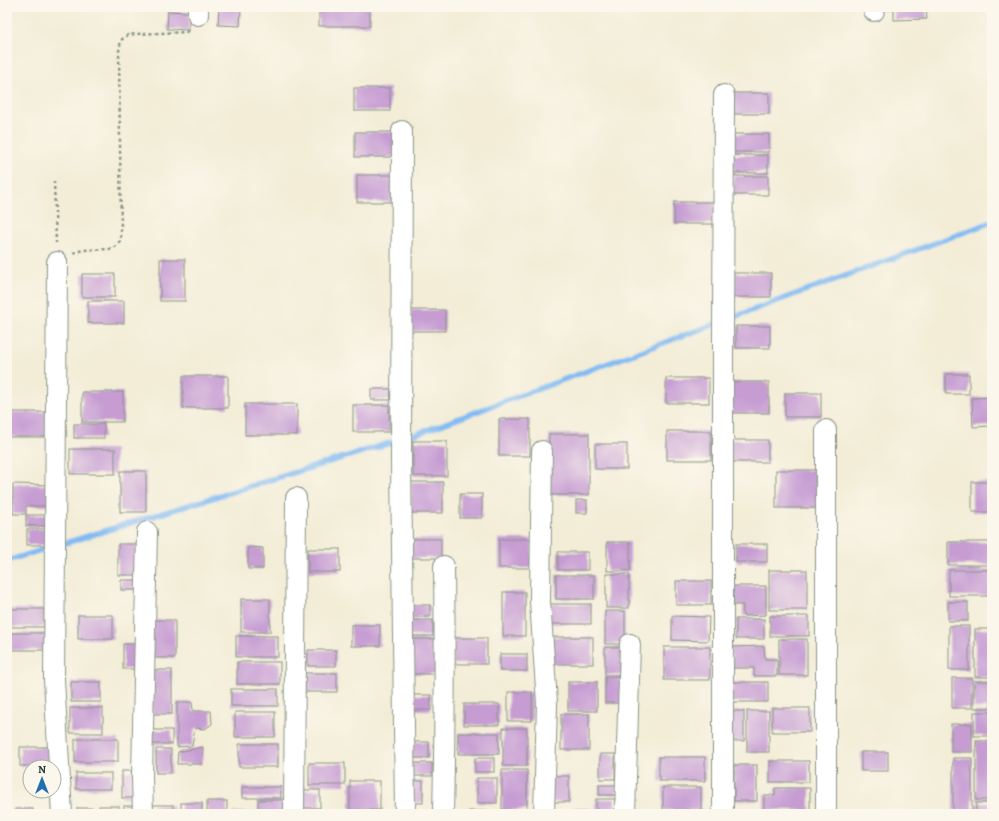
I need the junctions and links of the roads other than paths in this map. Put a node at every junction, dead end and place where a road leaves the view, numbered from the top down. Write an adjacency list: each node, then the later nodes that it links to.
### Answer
1 (724, 95): 17 (street)
2 (402, 131): 13 (street)
3 (56, 262): 10 (street)
4 (826, 430): 18 (street)
5 (542, 451): 15 (street)
6 (296, 498): 12 (street)
7 (147, 532): 11 (street)
8 (444, 566): 14 (street)
9 (630, 644): 16 (street)
10 (62, 814)
11 (143, 814)
12 (294, 814)
13 (405, 814)
14 (443, 814)
15 (544, 814)
16 (625, 814)
17 (723, 814)
18 (826, 814)

